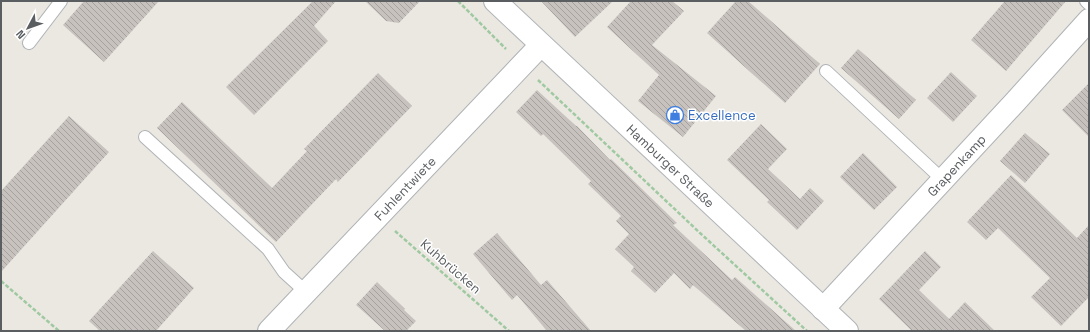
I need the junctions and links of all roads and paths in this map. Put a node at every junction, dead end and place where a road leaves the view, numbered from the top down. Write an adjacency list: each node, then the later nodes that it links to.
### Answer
1 (61, 1): 7 (lane)
2 (458, 1): 9 (path)
3 (495, 1): 8 (street, Hamburger Straße)
4 (1086, 1): 5 (lane)
5 (1089, 4)
6 (1089, 20): 13 (street, Grapenkamp)
7 (29, 43)
8 (541, 45): 14 (street, Fuhlentwiete); 17 (street, Hamburger Straße)
9 (504, 48)
10 (826, 71): 13 (lane)
11 (538, 80): 21 (path)
12 (145, 137): 16 (lane)
13 (943, 180): 17 (street, Grapenkamp)
14 (378, 216): 16 (street, Fuhlentwiete); 20 (path, Kuhbrücken)
15 (1, 281): 18 (path)
16 (306, 292): 19 (street, Fuhlentwiete)
17 (823, 310): 22 (street, Hamburger Straße)
18 (59, 331)
19 (269, 331)
20 (510, 331)
21 (807, 331)
22 (847, 331)

